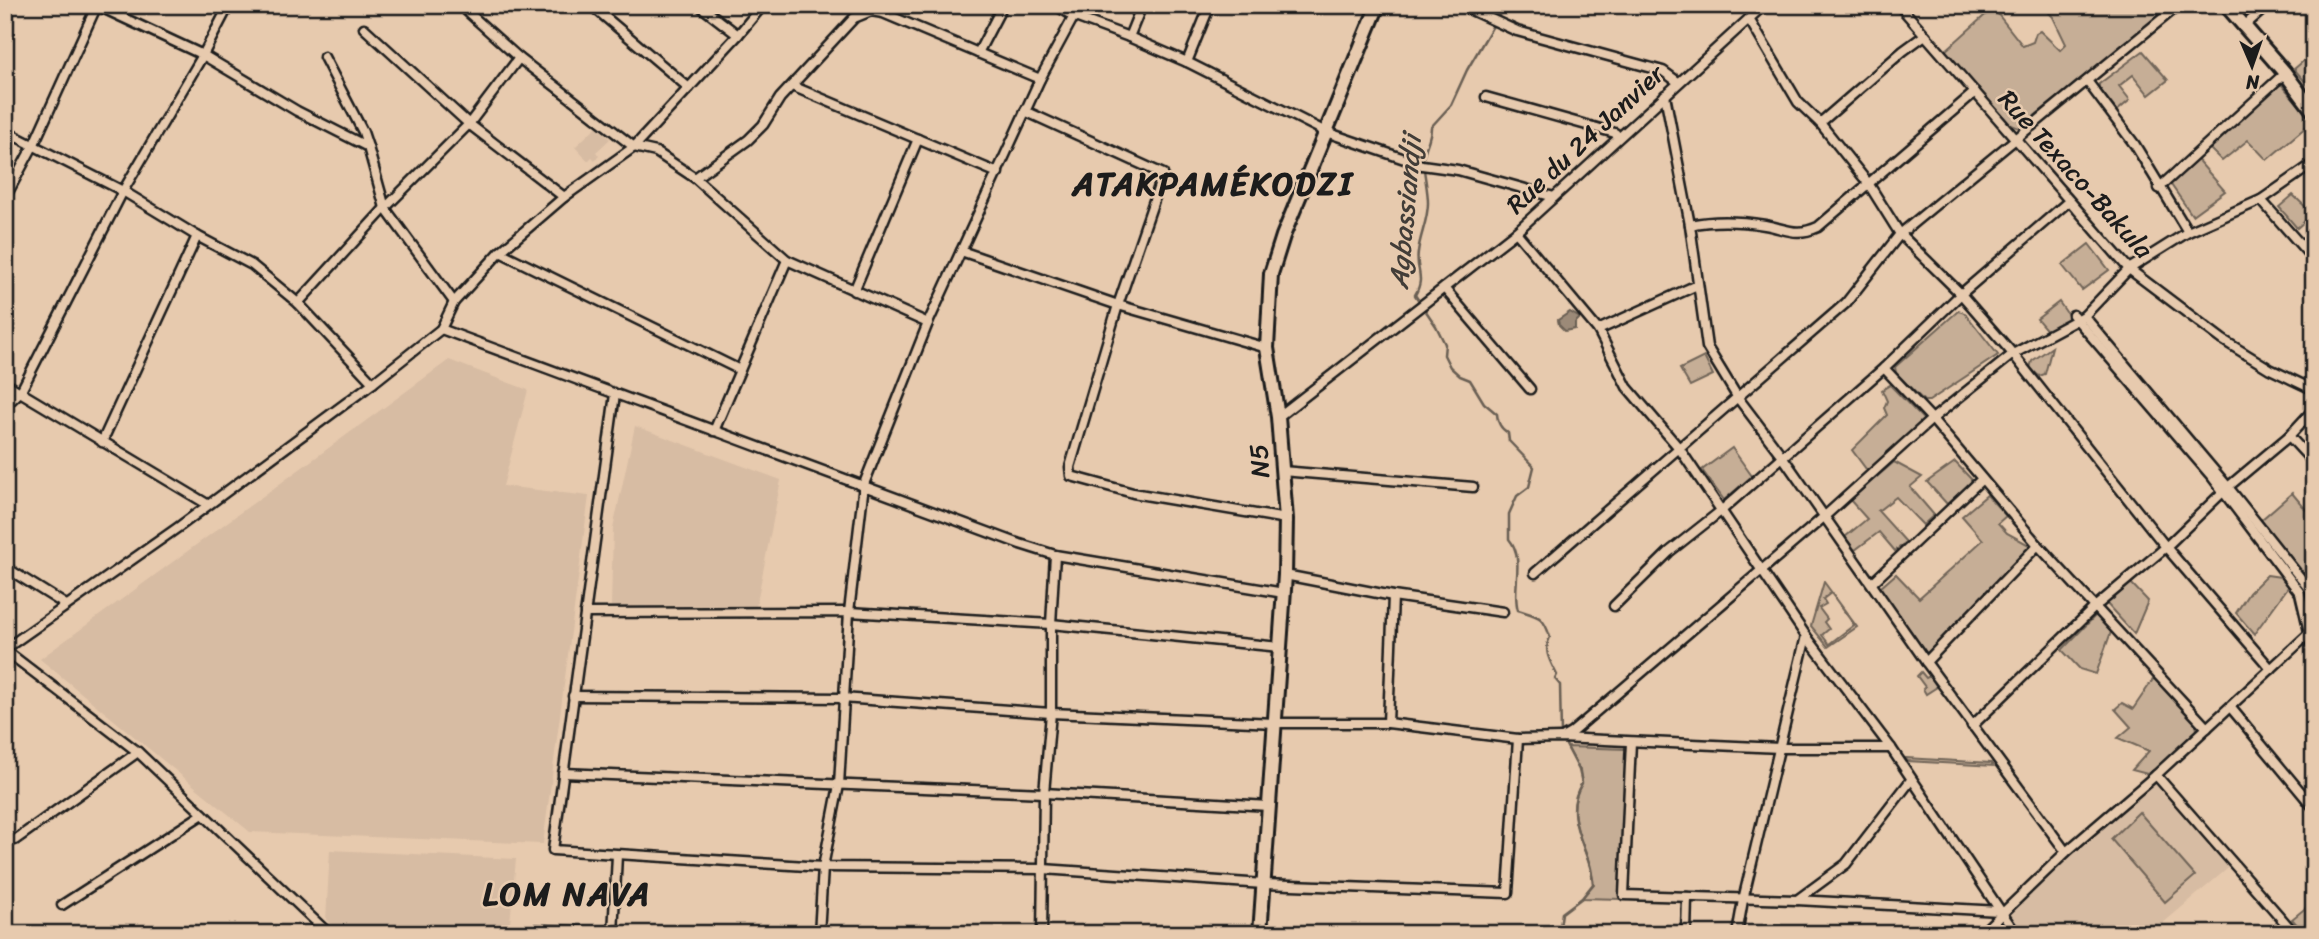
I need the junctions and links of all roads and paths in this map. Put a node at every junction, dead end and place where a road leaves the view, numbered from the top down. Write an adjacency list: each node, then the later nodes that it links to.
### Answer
1 (97, 5): 27 (street); 49 (street)
2 (229, 5): 27 (street)
3 (460, 5): 29 (street)
4 (591, 5): 36 (street)
5 (699, 5): 23 (street)
6 (763, 5): 23 (street)
7 (1003, 5): 26 (street)
8 (1055, 5): 19 (street)
9 (1080, 5): 19 (street)
10 (1142, 5): 25 (street)
11 (1210, 5): 30 (street)
12 (1378, 5): 45 (main road, N5 / N5)
13 (1460, 5): 34 (street)
14 (1764, 5): 20 (street, Rue du 24 Janvier)
15 (1899, 5): 24 (street, Rue Texaco-Bakula)
16 (2179, 5): 33 (street)
17 (2226, 5): 21 (main road)
18 (2268, 5): 21 (street)
19 (1075, 17): 25 (street); 32 (street)
20 (1749, 19): 34 (street, Rue du 24 Janvier); 42 (street)
21 (2244, 27): 31 (main road)
22 (364, 28): 43 (street)
23 (738, 35): 36 (street)
24 (1925, 35): 37 (street, Rue Texaco-Bakula); 42 (street)
25 (1129, 37): 30 (street)
26 (978, 53): 32 (street); 35 (street)
27 (203, 55): 50 (street); 57 (street)
28 (324, 57): 50 (street)
29 (519, 58): 43 (street); 51 (street)
30 (1187, 62): 45 (street)
31 (2285, 73): 41 (main road); 56 (street)
32 (1040, 79): 40 (street)
33 (2087, 81): 48 (street); 56 (street)
34 (1678, 82): 38 (street, Rue du 24 Janvier)
35 (792, 86): 47 (street); 54 (street)
36 (689, 88): 51 (street)
37 (1975, 92): 48 (street, Rue Texaco-Bakula); 55 (street)
38 (1664, 95): 46 (street, Rue du 24 Janvier); 64 (street)
39 (1486, 97): 46 (street)
40 (1026, 111): 53 (street); 80 (street)
41 (2314, 112)
42 (1820, 123): 55 (street)
43 (469, 124): 58 (street); 63 (street)
44 (5, 131): 49 (street)
45 (1326, 132): 59 (street); 86 (main road, N5 / N5)
46 (1618, 137): 59 (street, Rue du 24 Janvier)
47 (918, 139): 53 (street); 76 (street)
48 (2016, 139): 62 (street, Rue Texaco-Bakula); 67 (street)
49 (34, 144): 57 (street); 60 (street)
50 (368, 147): 63 (street)
51 (634, 147): 54 (street); 58 (street)
52 (2314, 163): 61 (street)
53 (998, 173): 69 (street)
54 (695, 178): 71 (street)
55 (1868, 183): 64 (street); 67 (street)
56 (2159, 188): 66 (street)
57 (123, 191): 68 (street); 94 (street)
58 (564, 197): 70 (street)
59 (1554, 197): 65 (street, Rue du 24 Janvier)
60 (5, 198)
61 (2262, 200): 66 (street); 72 (street)
62 (2069, 201): 73 (street, Rue Texaco-Bakula); 77 (street)
63 (385, 208): 78 (street); 79 (street)
64 (1689, 225): 74 (street)
65 (1516, 232): 75 (street, Rue du 24 Janvier); 85 (street)
66 (2188, 232): 73 (street)
67 (1900, 234): 77 (street); 96 (street)
68 (197, 236): 79 (street); 103 (street)
69 (961, 251): 80 (street); 83 (street)
70 (500, 252): 78 (street); 89 (street)
71 (787, 260): 76 (street); 89 (street)
72 (2314, 260)
73 (2129, 269): 82 (street); 93 (street, Rue Texaco-Bakula)
74 (1697, 285): 85 (street); 96 (street)
75 (1444, 288): 92 (street); 99 (street, Rue du 24 Janvier)
76 (854, 291): 83 (street)
77 (1961, 294): 87 (street); 88 (street)
78 (454, 302): 84 (street)
79 (298, 303): 91 (street)
80 (1118, 305): 86 (street); 115 (street)
81 (2073, 315): 139 (street)
82 (2084, 316): 87 (street); 110 (street)
83 (928, 323): 109 (street)
84 (441, 329): 91 (street); 95 (street)
85 (1598, 330): 104 (street)
86 (1266, 348): 99 (main road, N5 / N5)
87 (2013, 354): 100 (street); 117 (street)
88 (1884, 368): 100 (street); 105 (street)
89 (740, 370): 101 (street)
90 (5, 383): 94 (street)
91 (373, 383): 112 (street)
92 (1530, 389)
93 (2314, 390)
94 (21, 391): 97 (street); 103 (street)
95 (615, 394): 101 (street); 132 (street)
96 (1738, 398): 104 (street); 105 (street)
97 (5, 406)
98 (2314, 409): 102 (street)
99 (1278, 417): 107 (main road, N5 / N5)
100 (1932, 419): 108 (street); 114 (street)
101 (714, 431): 109 (street)
102 (2289, 436): 106 (street); 110 (street)
103 (102, 442): 112 (street)
104 (1679, 448): 113 (street); 121 (street)
105 (1782, 456): 113 (street); 114 (street)
106 (2314, 463)
107 (1282, 471): 111 (street); 115 (main road, N5 / N5)
108 (1982, 479): 116 (street); 123 (street)
109 (864, 484): 118 (street); 130 (street)
110 (2228, 487): 117 (street); 125 (street)
111 (1473, 488)
112 (207, 504): 127 (street)
113 (1722, 510): 120 (street); 128 (street)
114 (1825, 516): 120 (street); 123 (street)
115 (1286, 519): 122 (main road, N5 / N5)
116 (2038, 545): 129 (street); 140 (street)
117 (2166, 547): 129 (street); 141 (street)
118 (1055, 555): 124 (street); 133 (street)
119 (5, 567): 127 (street)
120 (1762, 569): 135 (street); 150 (street)
121 (1535, 573)
122 (1285, 575): 124 (main road, N5 / N5); 126 (street)
123 (1872, 583): 140 (street)
124 (1284, 593): 137 (main road, N5 / N5)
125 (2314, 595)
126 (1393, 596): 131 (street); 147 (street)
127 (66, 605): 138 (street)
128 (1614, 606)
129 (2096, 606): 148 (street); 149 (street)
130 (849, 612): 132 (street); 133 (street); 143 (street)
131 (1503, 612)
132 (585, 613): 142 (street)
133 (1051, 624): 137 (street); 145 (street)
134 (2314, 629): 136 (street)
135 (1805, 636): 153 (street); 154 (street)
136 (2302, 641): 139 (street); 141 (street)
137 (1280, 647): 146 (main road, N5 / N5)
138 (5, 649): 155 (street)
139 (2314, 653)
140 (1926, 662): 148 (street)
141 (2270, 669): 144 (street)
142 (573, 696): 143 (street); 156 (street)
143 (842, 698): 145 (street); 159 (street)
144 (2231, 708): 149 (street); 162 (street)
145 (1051, 713): 146 (street); 160 (street)
146 (1275, 723): 147 (street); 161 (main road, N5 / N5)
147 (1388, 723): 151 (street)
148 (1972, 726): 165 (street)
149 (2207, 728): 157 (street)
150 (1562, 738): 151 (street); 152 (street)
151 (1518, 739): 169 (street)
152 (1631, 742): 153 (street); 170 (street)
153 (1780, 748): 154 (street); 171 (street)
154 (1891, 748): 158 (street)
155 (138, 752): 163 (street); 164 (street)
156 (564, 773): 159 (street); 166 (street)
157 (2156, 775): 165 (street); 186 (street)
158 (1911, 780): 172 (street); 174 (street)
159 (839, 785): 160 (street); 167 (street)
160 (1044, 793): 161 (street); 168 (street)
161 (1269, 806): 169 (main road, N5 / N5)
162 (2314, 808)
163 (203, 814): 173 (street); 176 (street)
164 (5, 841)
165 (2066, 852): 174 (street)
166 (617, 855): 167 (street); 175 (street)
167 (822, 867): 168 (street); 179 (street)
168 (1043, 869): 169 (street); 180 (street)
169 (1264, 884): 181 (main road, N5 / N5)
170 (1687, 897): 171 (street); 182 (street)
171 (1743, 900): 172 (street); 183 (street)
172 (1797, 900): 174 (street)
173 (62, 905)
174 (2001, 912): 184 (street); 185 (street)
175 (613, 933): 177 (street); 178 (street)
176 (329, 934)
177 (514, 934)
178 (630, 934)
179 (819, 934)
180 (1042, 934)
181 (1260, 934)
182 (1686, 934)
183 (1737, 934)
184 (1981, 934)
185 (2016, 934)
186 (2295, 934)

